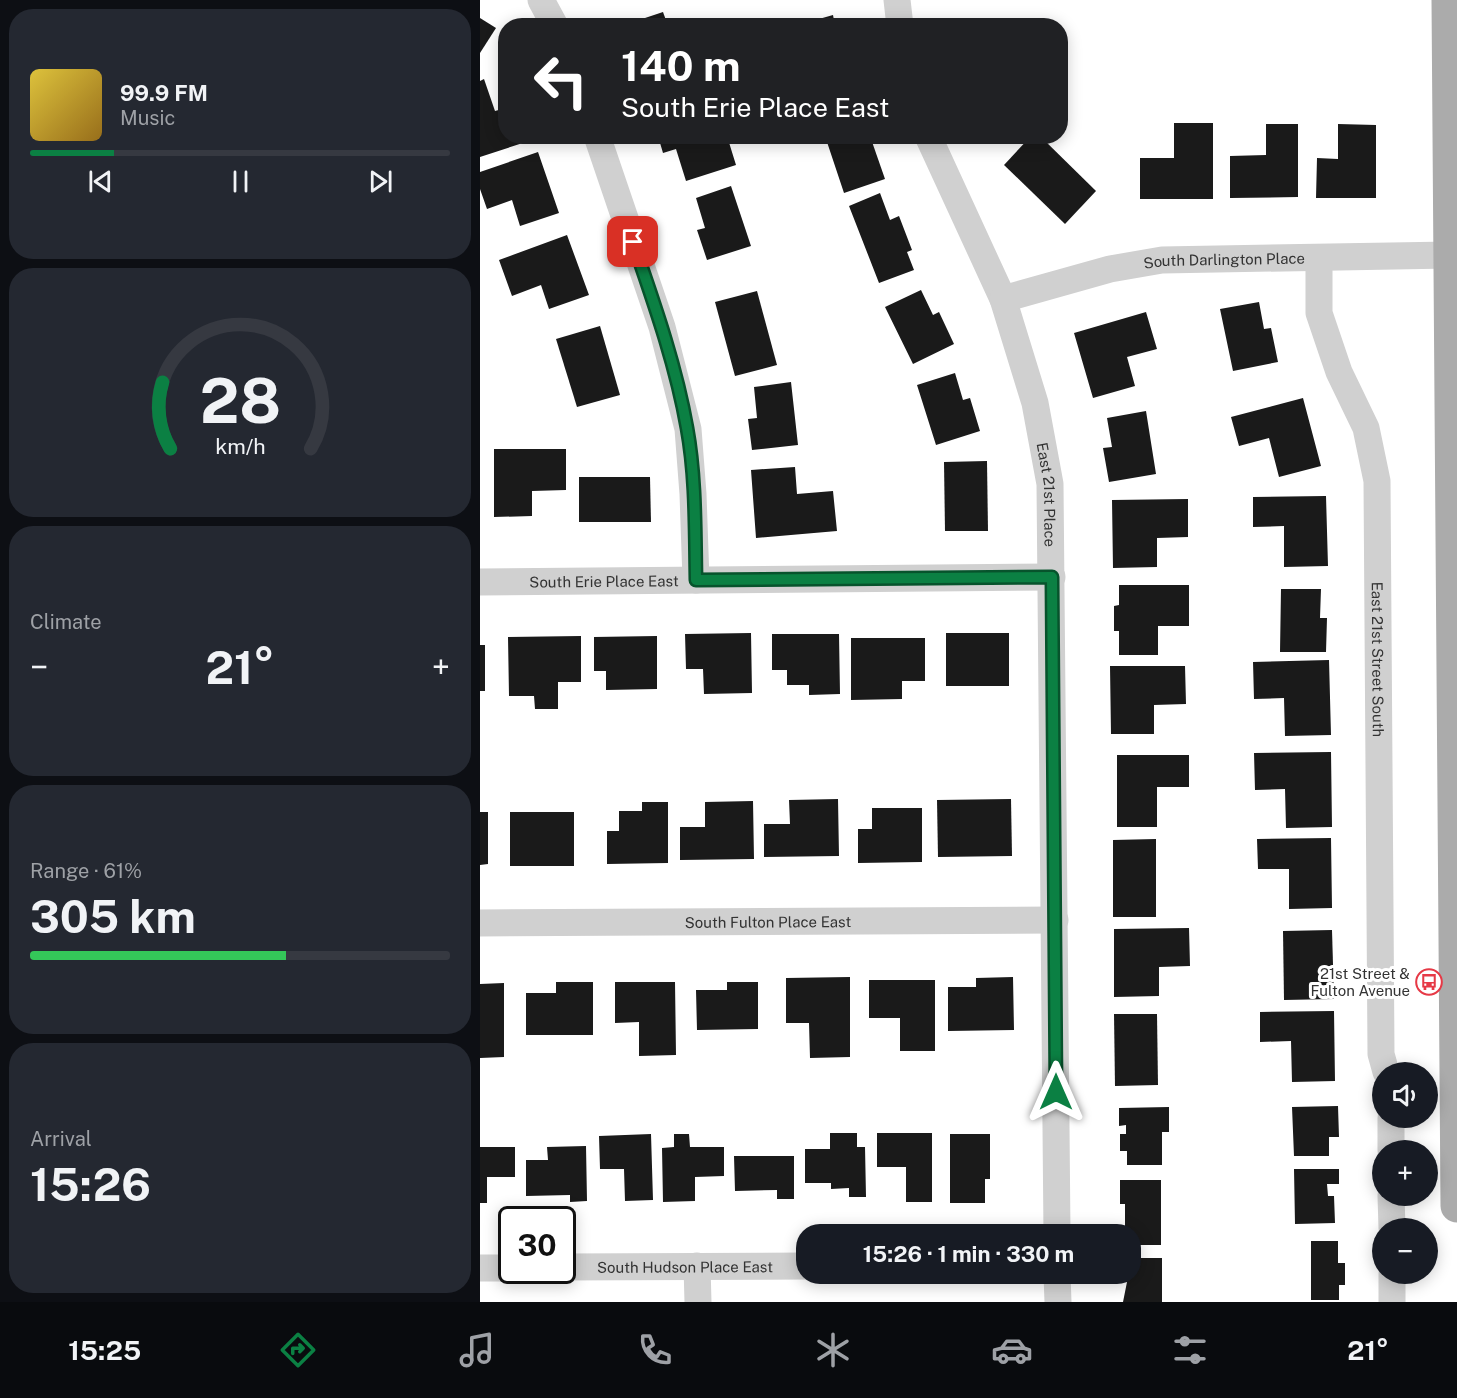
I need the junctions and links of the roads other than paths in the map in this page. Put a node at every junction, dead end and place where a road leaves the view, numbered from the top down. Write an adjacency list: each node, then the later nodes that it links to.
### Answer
1 (541, 0): 4 (street)
2 (897, 0): 5 (street)
3 (1448, 0): 8 (main road)
4 (551, 18)
5 (899, 18)
6 (600, 144): 12 (street)
7 (932, 144): 10 (street, East 21st Place)
8 (1450, 255): 9 (street, South Darlington Place); 14 (main road)
9 (1319, 258): 10 (street, South Darlington Place); 17 (street, East 21st Street South)
10 (1003, 299): 11 (street, East 21st Place)
11 (1052, 577): 12 (street, South Erie Place East); 15 (street, East 21st Place)
12 (696, 580): 13 (street, South Erie Place East)
13 (480, 582)
14 (1455, 892): 18 (main road)
15 (1055, 920): 16 (street, South Fulton Place East); 19 (street, East 21st Place)
16 (480, 923)
17 (1383, 1062)
18 (1457, 1206)
19 (1057, 1224)
20 (697, 1266): 21 (street, South Hudson Place East); 22 (street, South Hudson Place East); 27 (street)
21 (796, 1266)
22 (576, 1267)
23 (480, 1268): 24 (street)
24 (498, 1268)
25 (1058, 1284): 28 (street)
26 (1392, 1284): 29 (street)
27 (698, 1302)
28 (1058, 1302)
29 (1392, 1302)

